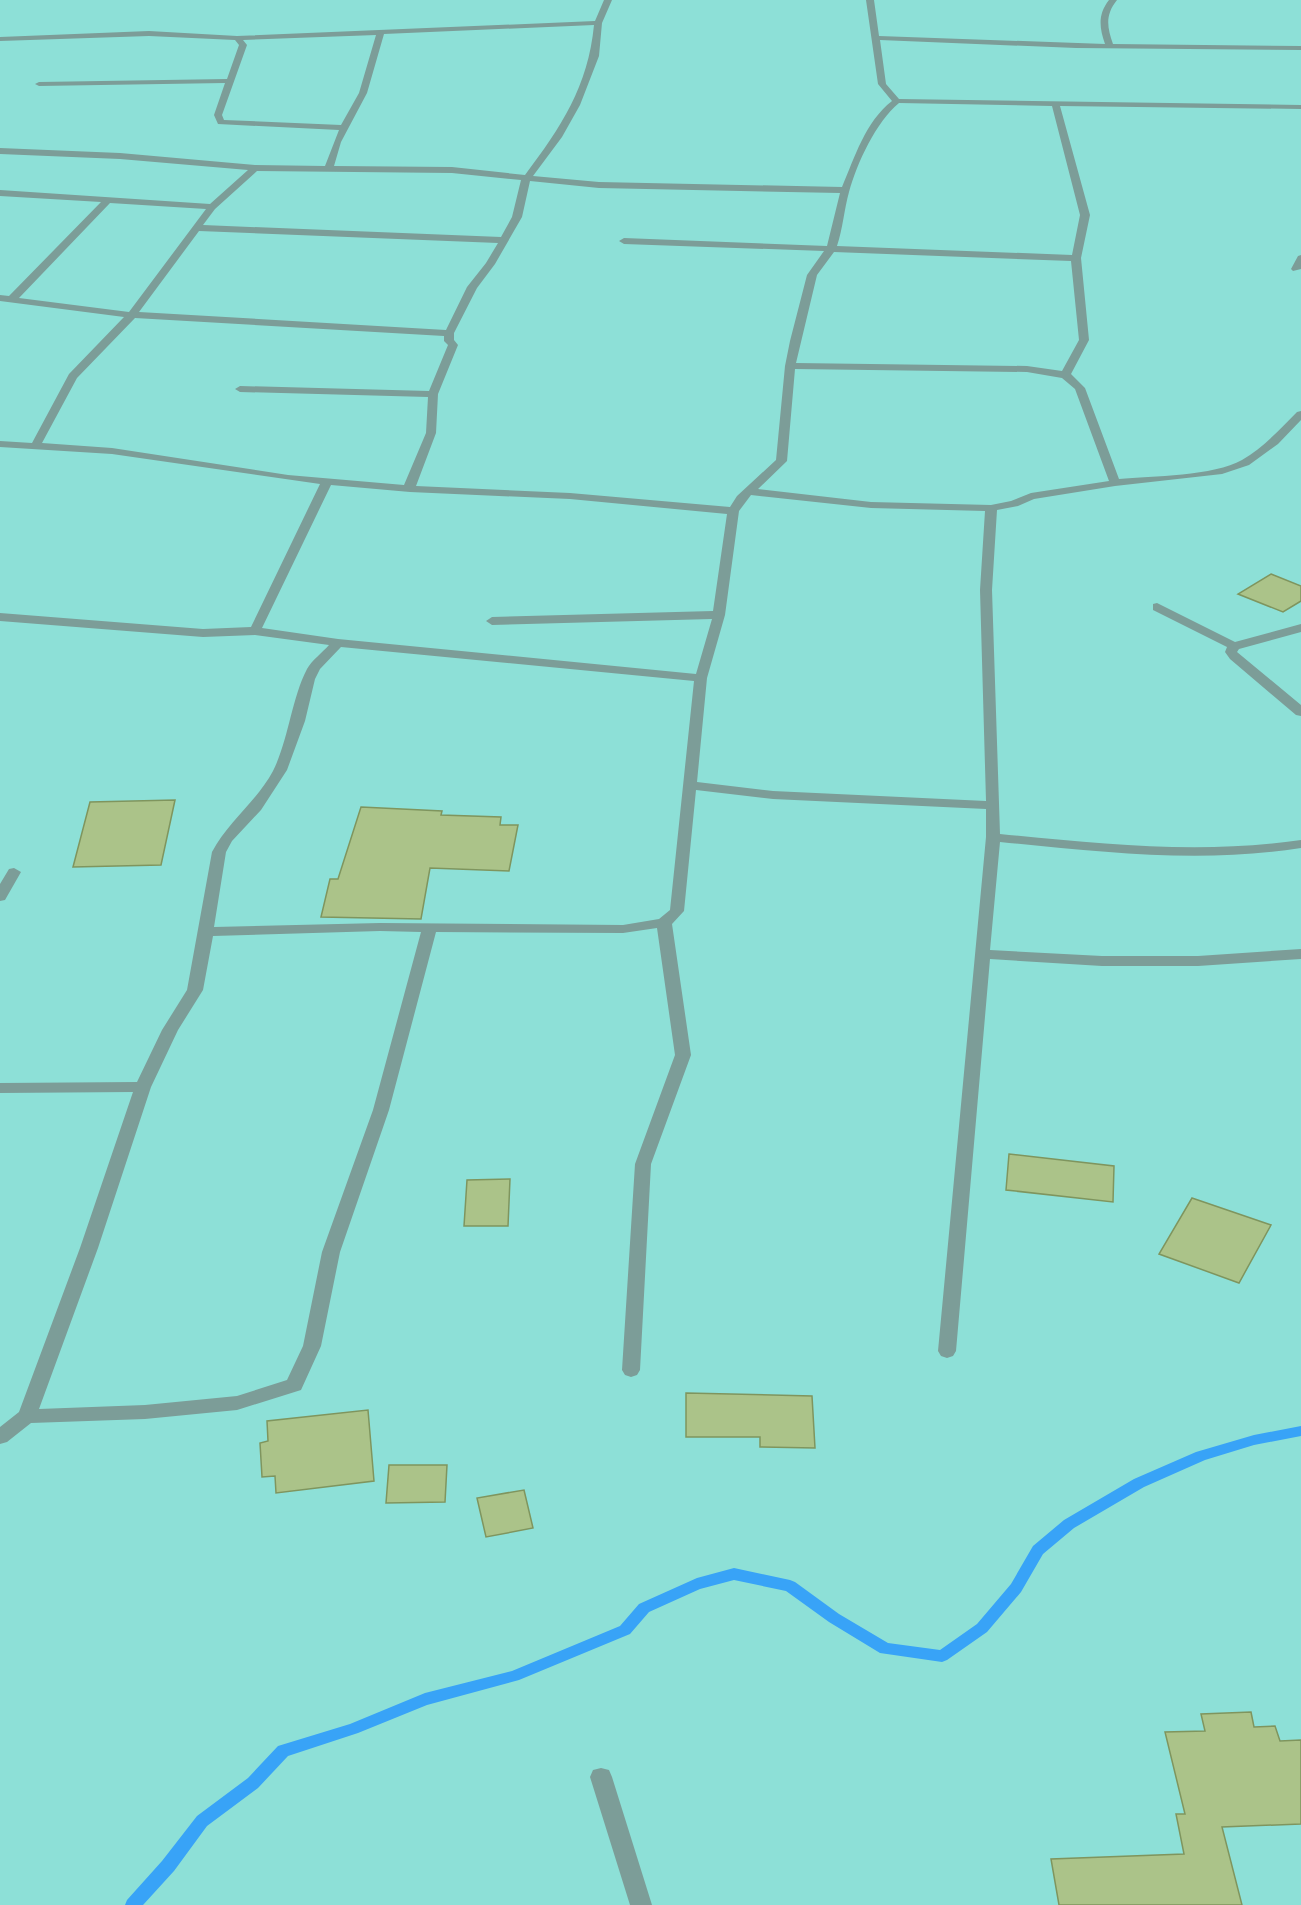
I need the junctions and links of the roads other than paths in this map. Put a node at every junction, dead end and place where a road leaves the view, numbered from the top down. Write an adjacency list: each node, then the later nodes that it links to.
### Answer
1 (608, 0): 4 (street)
2 (870, 0): 7 (street)
3 (1113, 0): 9 (street)
4 (598, 23): 5 (street); 20 (street)
5 (381, 31): 6 (street); 16 (street)
6 (237, 38): 8 (street); 11 (street)
7 (875, 38): 9 (street); 13 (street)
8 (0, 39)
9 (1110, 46): 10 (street)
10 (1301, 48)
11 (230, 81): 12 (street); 16 (street)
12 (39, 84)
13 (897, 101): 14 (street); 21 (street)
14 (1055, 102): 15 (street); 29 (street)
15 (1301, 107)
16 (344, 128): 19 (street)
17 (0, 151): 18 (street)
18 (255, 168): 19 (street); 24 (street)
19 (328, 170): 20 (street)
20 (526, 179): 21 (street); 26 (street)
21 (845, 190): 28 (street)
22 (0, 192): 23 (street)
23 (108, 200): 24 (street); 33 (street)
24 (212, 207): 25 (street)
25 (197, 228): 26 (street); 34 (street)
26 (504, 240): 35 (street)
27 (624, 241): 28 (street)
28 (831, 249): 29 (street); 36 (street)
29 (1076, 258): 37 (street)
30 (1301, 258): 31 (street)
31 (1296, 269)
32 (0, 298): 33 (street)
33 (12, 299): 34 (street)
34 (132, 315): 35 (street); 42 (street)
35 (449, 333): 39 (street)
36 (790, 366): 37 (street); 46 (street)
37 (1065, 375): 44 (street)
38 (240, 389): 39 (street)
39 (433, 394): 45 (street)
40 (1301, 414): 44 (street)
41 (0, 444): 42 (street)
42 (35, 446): 43 (street)
43 (327, 482): 45 (street); 54 (street)
44 (1115, 483): 47 (street)
45 (410, 489): 48 (street)
46 (750, 491): 47 (street); 48 (street)
47 (991, 508): 60 (street)
48 (733, 511): 50 (street)
49 (1157, 607): 56 (street)
50 (718, 615): 52 (street); 57 (street)
51 (0, 617): 54 (street)
52 (492, 621)
53 (1301, 628): 56 (street)
54 (255, 631): 55 (street)
55 (338, 644): 57 (street); 67 (street)
56 (1234, 646): 58 (street)
57 (701, 678): 59 (street)
58 (1301, 712)
59 (690, 785): 60 (street); 65 (street)
60 (993, 805): 61 (street)
61 (993, 837): 62 (street); 68 (street)
62 (1301, 844)
63 (14, 872): 64 (street)
64 (0, 897)
65 (664, 923): 66 (street); 73 (street)
66 (430, 927): 67 (street); 74 (street)
67 (206, 932): 71 (street)
68 (981, 954): 69 (street); 72 (street)
69 (1301, 954)
70 (0, 1088): 71 (street)
71 (142, 1088): 74 (street)
72 (946, 1351)
73 (632, 1370)
74 (27, 1416): 75 (street)
75 (0, 1437)
76 (601, 1777): 77 (street)
77 (641, 1905)

